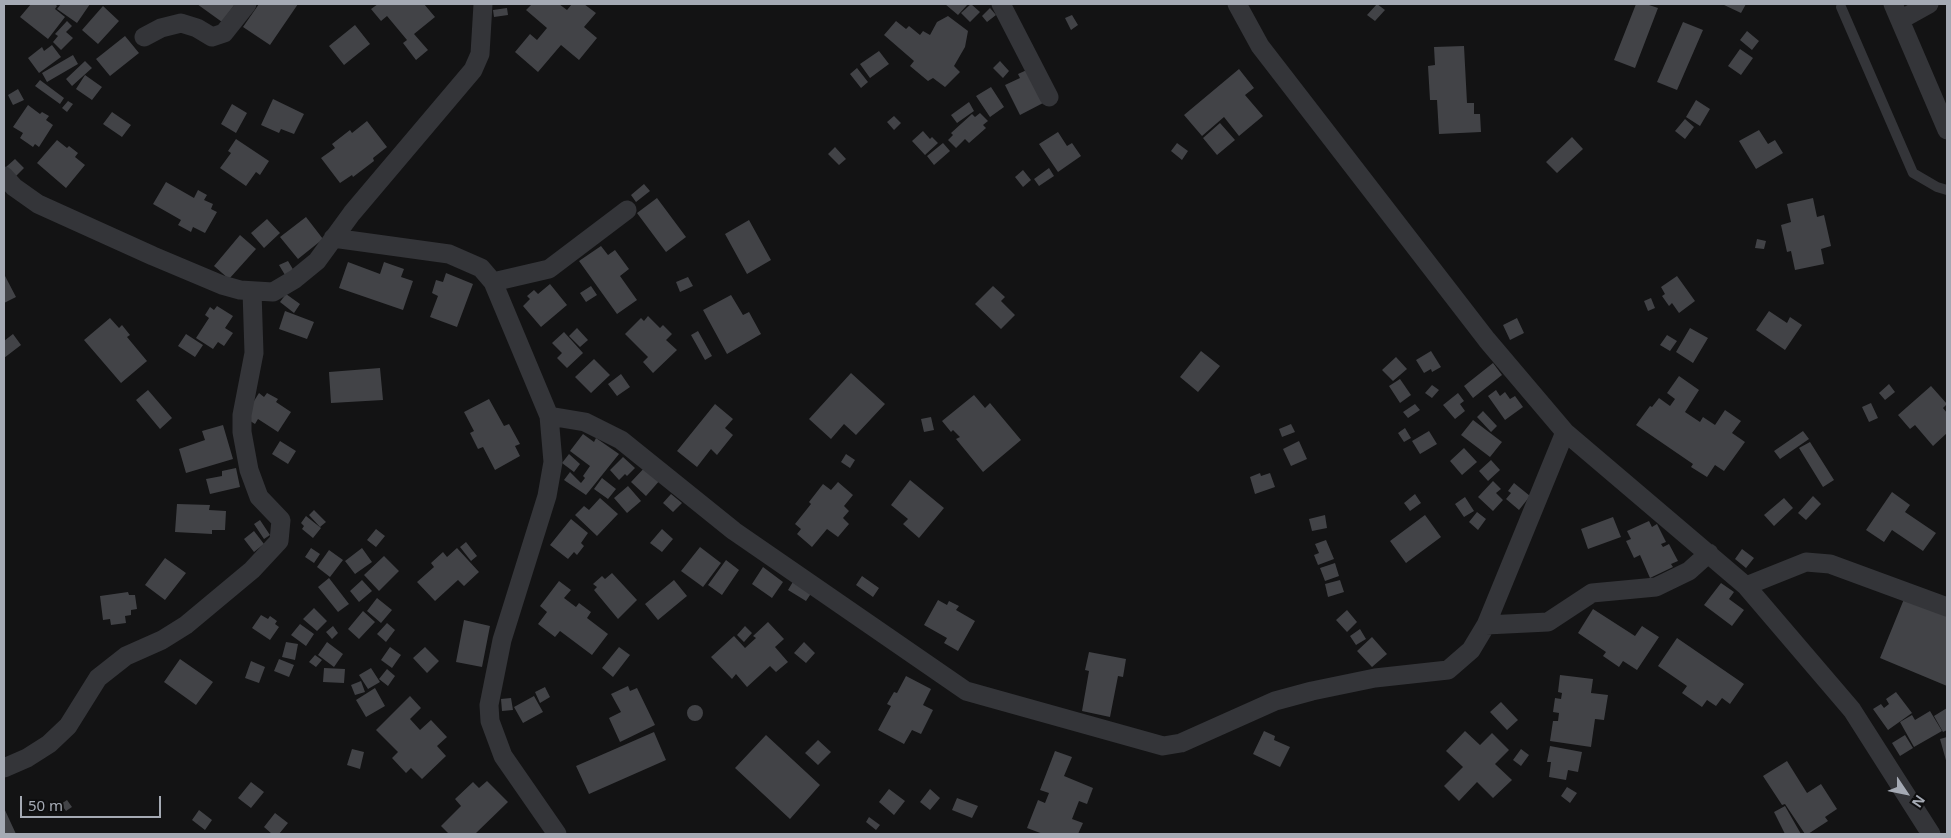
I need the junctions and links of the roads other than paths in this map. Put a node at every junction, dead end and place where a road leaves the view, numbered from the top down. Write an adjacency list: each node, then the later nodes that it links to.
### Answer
1 (247, 4): 8 (street)
2 (483, 4): 14 (street)
3 (1002, 4): 9 (street)
4 (1237, 4): 18 (street)
5 (1929, 4): 7 (street)
6 (1841, 8): 12 (lane)
7 (1897, 12): 10 (street)
8 (144, 37)
9 (1049, 97)
10 (1947, 130)
11 (4, 176): 16 (street)
12 (1947, 190)
13 (627, 210): 15 (street)
14 (333, 238): 15 (street); 16 (street)
15 (493, 282): 17 (street)
16 (252, 291): 23 (street)
17 (549, 416): 22 (street); 24 (street)
18 (1565, 432): 19 (street); 22 (street)
19 (1709, 553): 20 (street); 22 (street)
20 (1746, 586): 21 (street); 25 (street)
21 (1947, 606)
22 (1486, 625)
23 (4, 768)
24 (557, 834)
25 (1931, 834)

